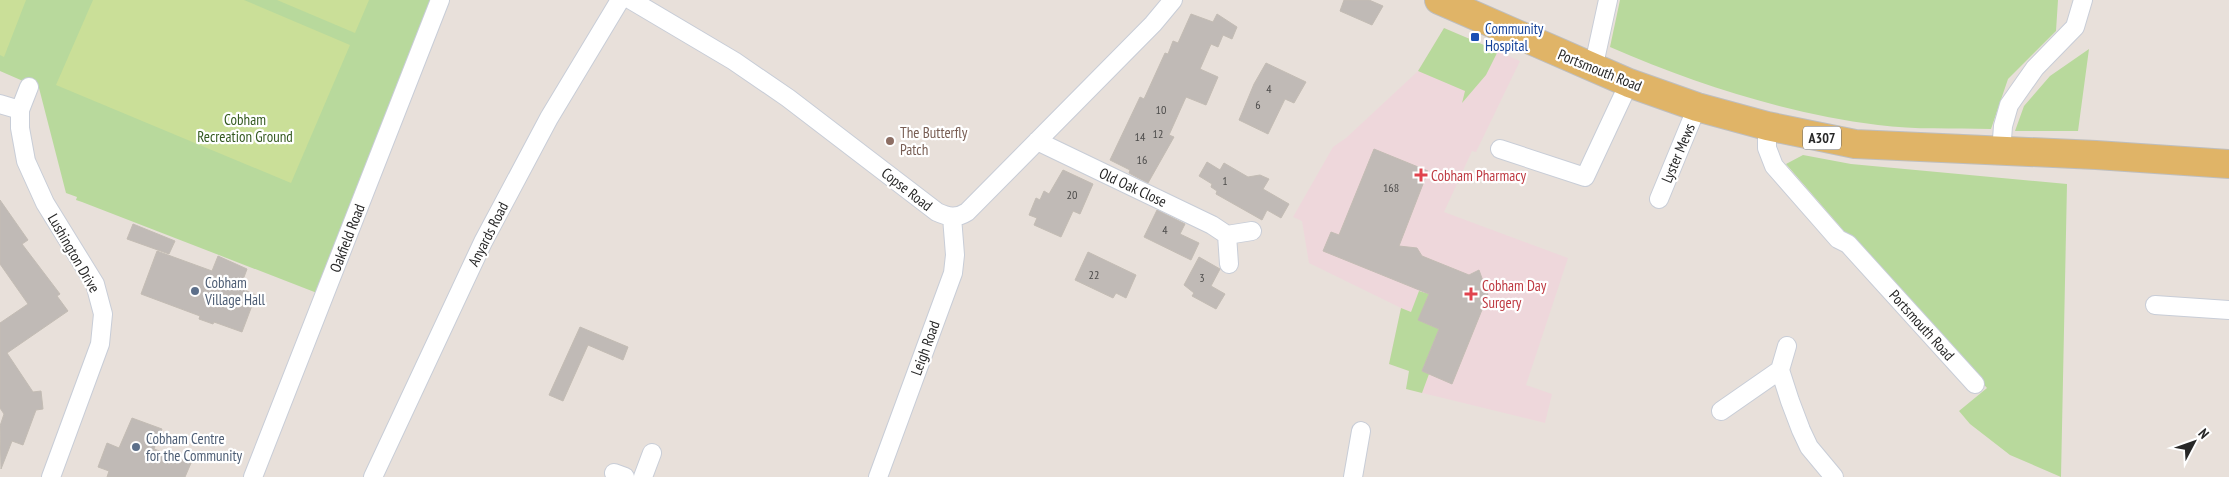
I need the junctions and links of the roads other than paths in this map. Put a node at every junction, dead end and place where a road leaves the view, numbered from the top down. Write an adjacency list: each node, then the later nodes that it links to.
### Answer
1 (440, 0): 33 (street, Oakfield Road)
2 (620, 0): 34 (street, Anyards Road)
3 (631, 0): 20 (street, Copse Road)
4 (1173, 0): 15 (street)
5 (1439, 0): 8 (main road, Portsmouth Road / A307)
6 (1608, 0): 8 (street)
7 (2083, 0): 17 (street)
8 (1593, 69): 9 (main road, Portsmouth Road / A307)
9 (1629, 83): 12 (main road, Portsmouth Road / A307); 16 (street)
10 (29, 87): 13 (street, Lushington Drive)
11 (0, 104): 13 (street)
12 (1697, 107): 14 (main road, Portsmouth Road / A307); 19 (street, Lyster Mews)
13 (20, 110): 32 (street, Lushington Drive)
14 (1766, 126): 17 (main road, Portsmouth Road / A307); 28 (street, Portsmouth Road)
15 (1036, 142): 20 (street); 22 (street, Old Oak Close)
16 (1500, 149)
17 (2001, 152): 18 (main road, Portsmouth Road / A307)
18 (2229, 164)
19 (1658, 199)
20 (952, 217): 36 (street, Leigh Road)
21 (1252, 231): 22 (street)
22 (1227, 235): 23 (street)
23 (1229, 264)
24 (2155, 304): 25 (street)
25 (2229, 310)
26 (1787, 346): 27 (street)
27 (1780, 370): 29 (street); 38 (street)
28 (1975, 384)
29 (1721, 411)
30 (1361, 431): 37 (street)
31 (652, 453): 35 (street)
32 (51, 477)
33 (253, 477)
34 (373, 477)
35 (643, 477)
36 (878, 477)
37 (1353, 477)
38 (1834, 477)

